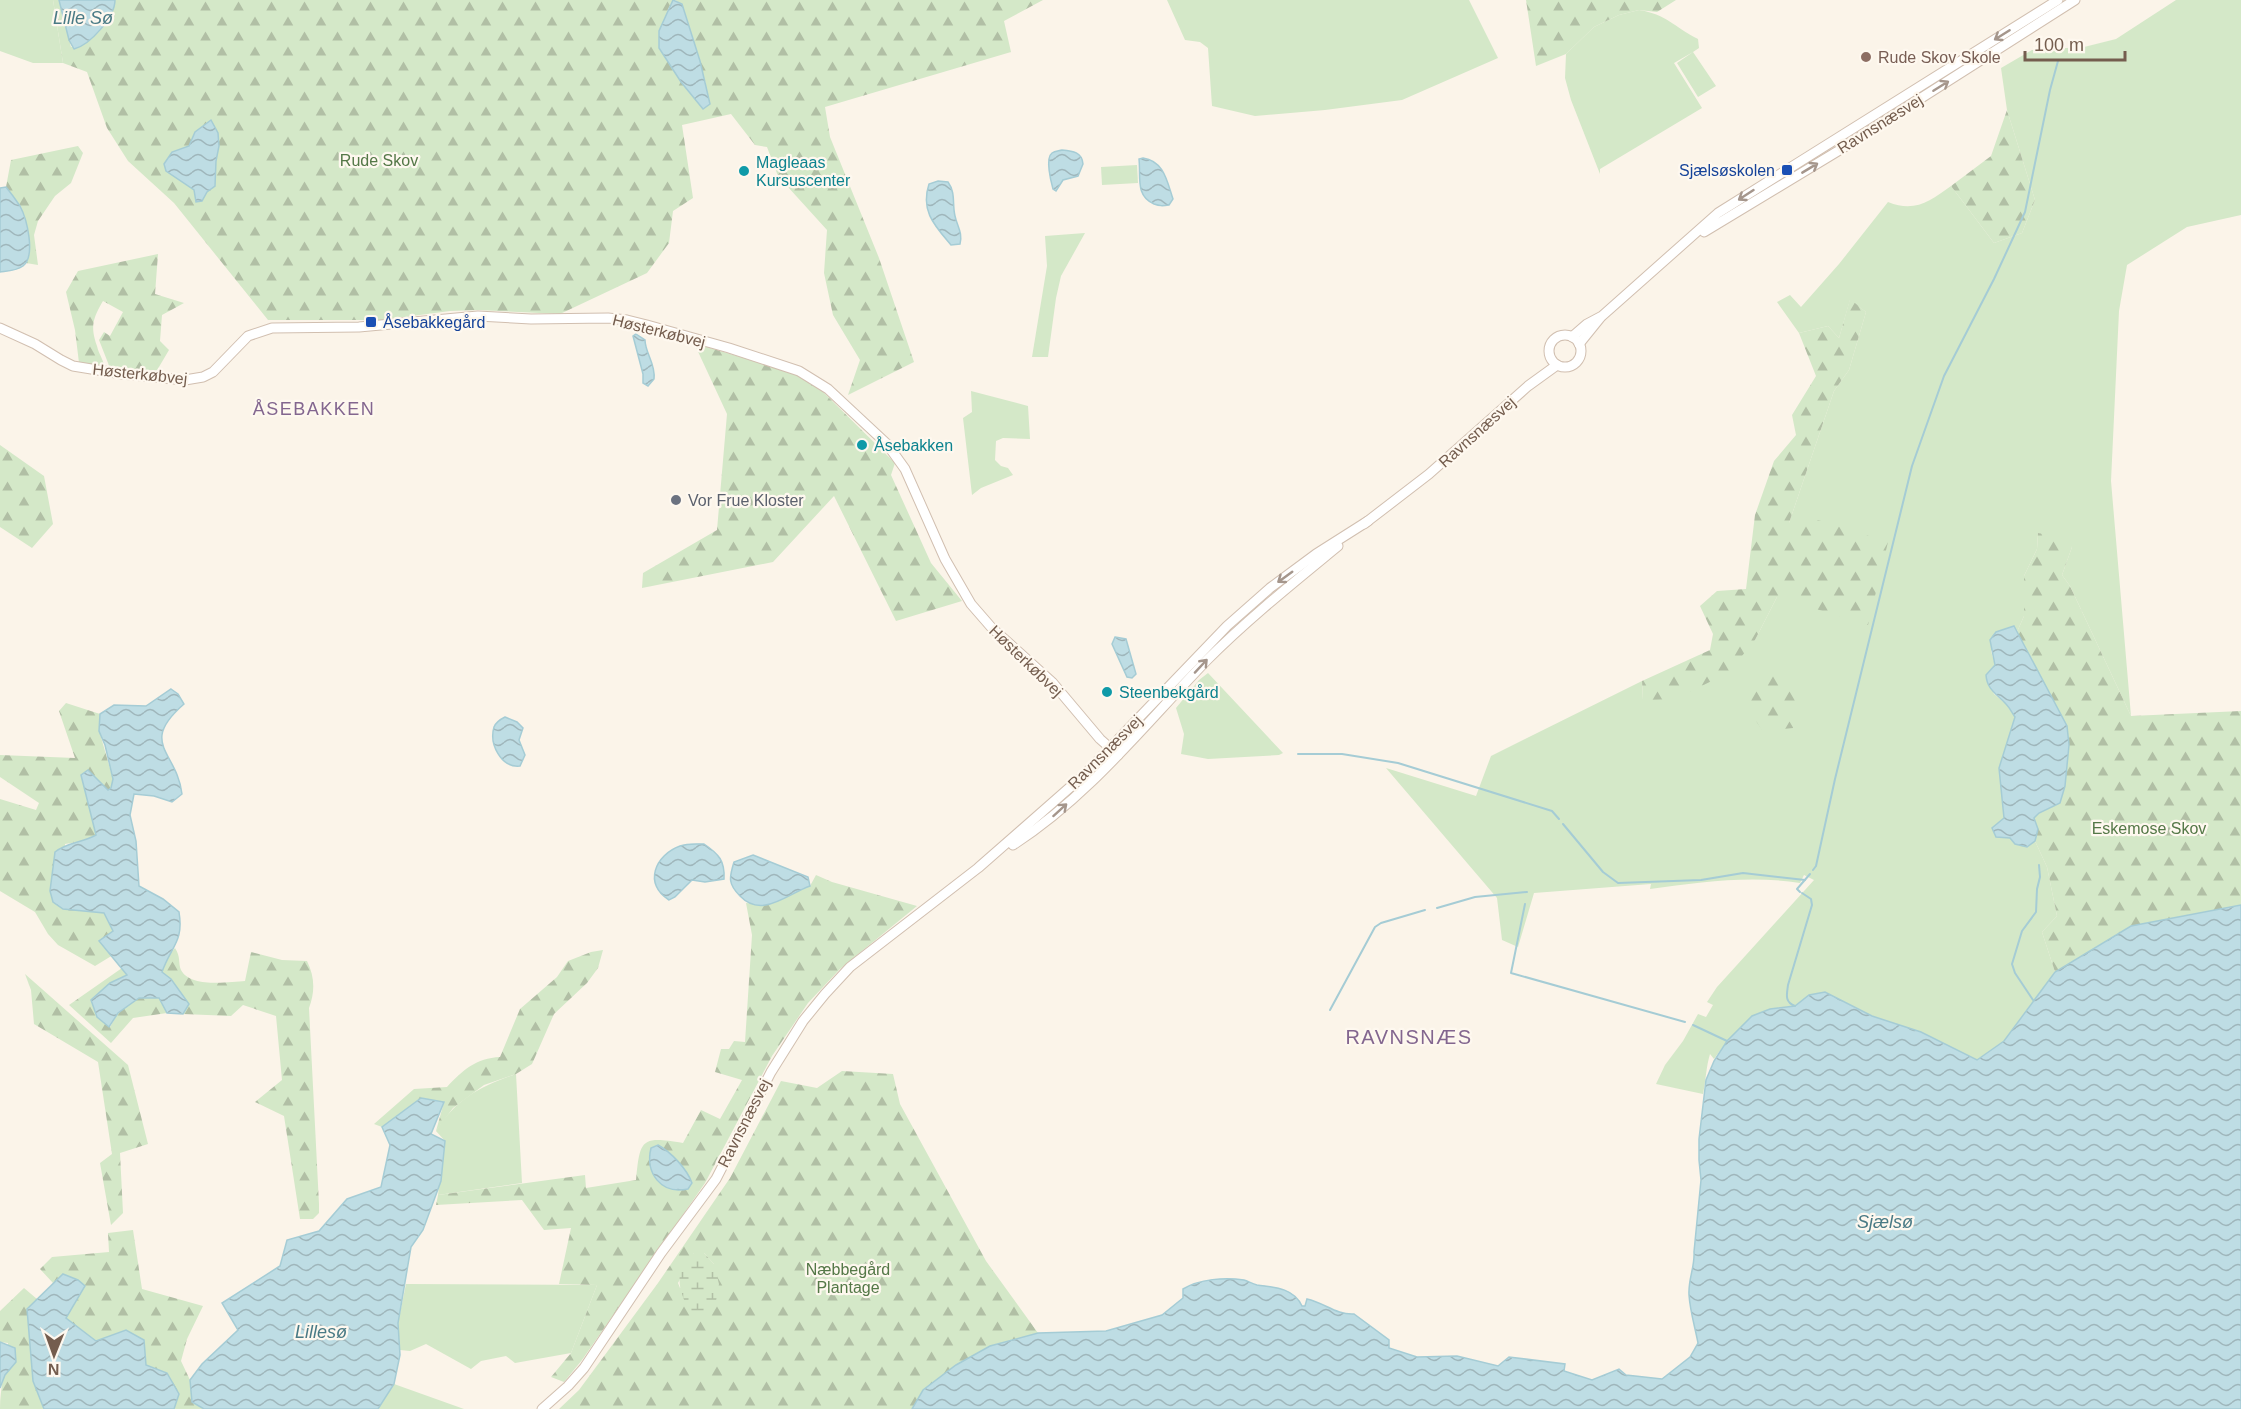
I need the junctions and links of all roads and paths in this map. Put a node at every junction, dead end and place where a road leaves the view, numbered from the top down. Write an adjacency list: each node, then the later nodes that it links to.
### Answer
1 (2058, 0): 3 (main road, Ravnsnæsvej, one-way to 3)
2 (2075, 0): 3 (main road, Ravnsnæsvej, one-way to 2)
3 (1683, 243): 5 (main road, Ravnsnæsvej)
4 (0, 328): 7 (main road, Høsterkøbvej)
5 (1575, 341): 6 (main road); 6 (main road)
6 (1553, 361): 7 (main road, Ravnsnæsvej)
7 (1114, 752): 8 (main road, Ravnsnæsvej)
8 (542, 1409)

